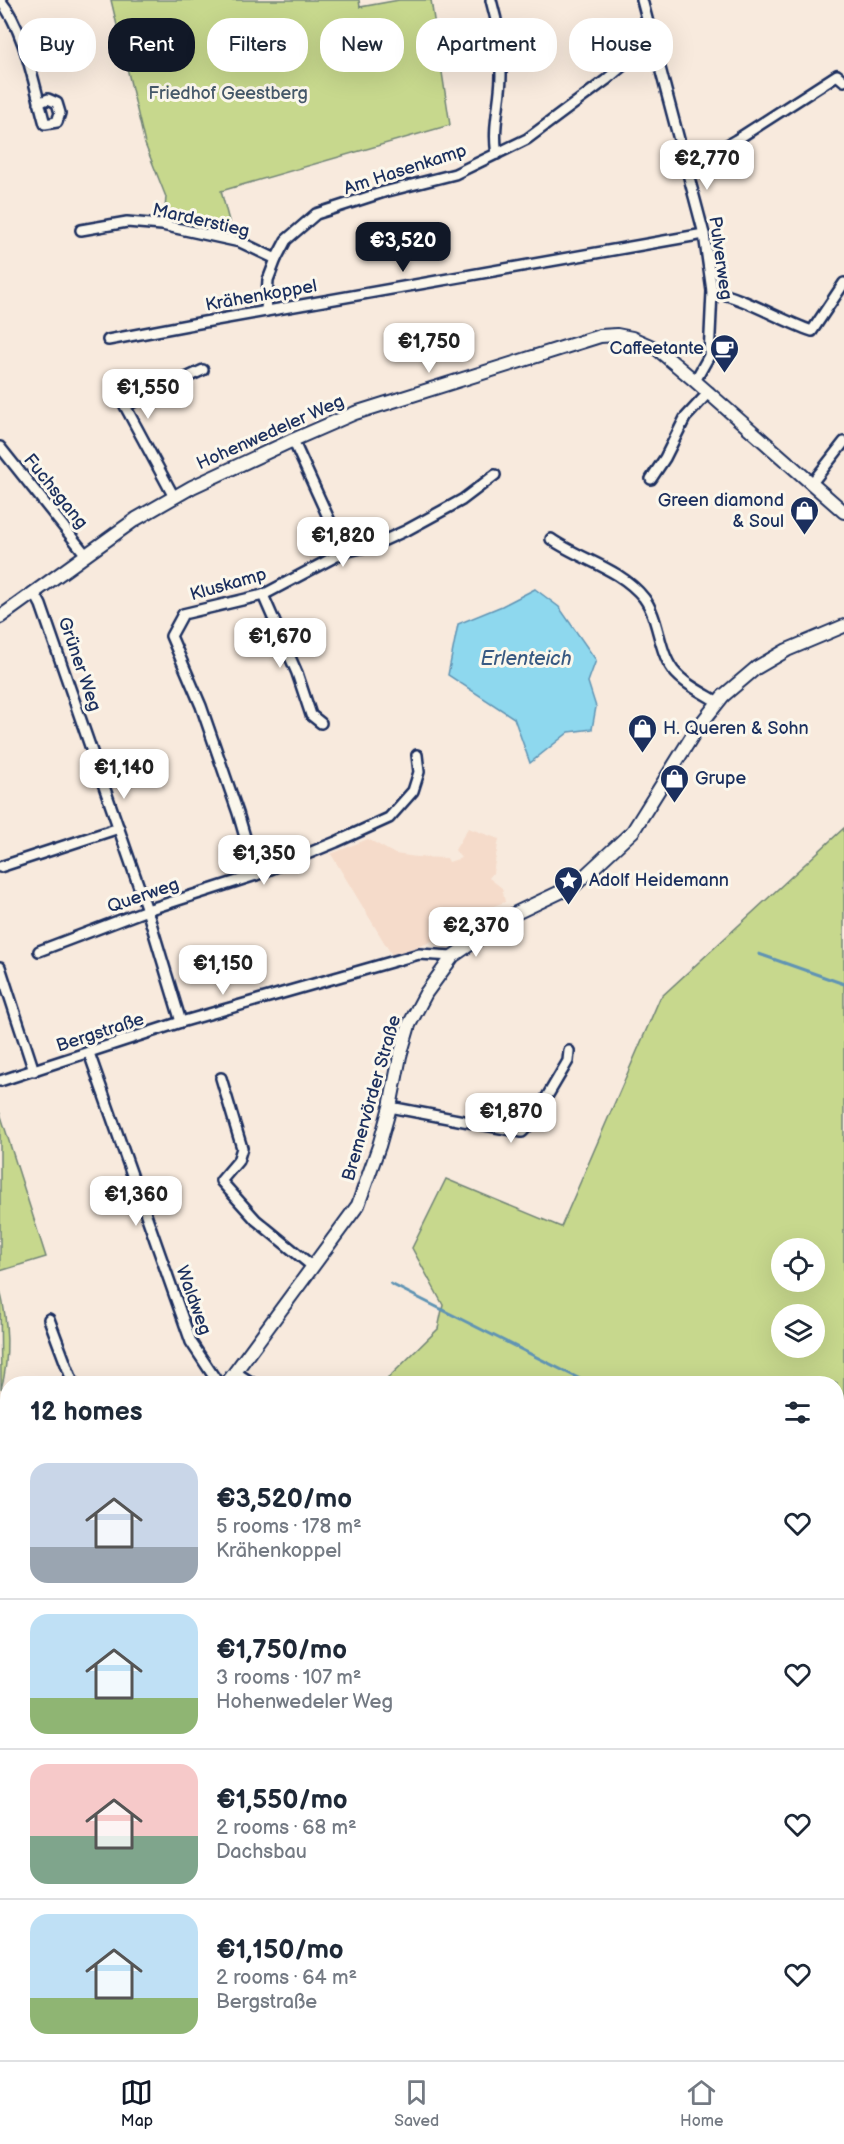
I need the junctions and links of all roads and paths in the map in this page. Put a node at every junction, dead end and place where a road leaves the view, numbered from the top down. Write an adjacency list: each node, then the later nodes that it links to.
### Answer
1 (0, 0): 8 (street)
2 (492, 0): 9 (street)
3 (642, 0): 4 (street, Pulverweg)
4 (647, 18)
5 (615, 72): 9 (street, Am Hasenkamp)
6 (662, 72): 10 (street, Pulverweg)
7 (844, 81): 10 (street)
8 (39, 104)
9 (497, 154): 13 (street, Am Hasenkamp)
10 (687, 168): 12 (street, Pulverweg)
11 (81, 230): 13 (street, Marderstieg)
12 (704, 234): 15 (street, Pulverweg); 16 (street, Krähenkoppel)
13 (276, 259): 16 (street, Am Hasenkamp)
14 (844, 283): 15 (street)
15 (712, 291): 19 (street, Pulverweg)
16 (266, 311): 17 (street, Krähenkoppel)
17 (108, 340)
18 (203, 370): 27 (street)
19 (695, 381): 20 (main road, Hohenwedeler Weg); 21 (main road, Hohenwedeler Weg)
20 (709, 392): 25 (street); 26 (main road, Hohenwedeler Weg)
21 (293, 440): 27 (main road, Hohenwedeler Weg); 30 (street)
22 (844, 442): 26 (street)
23 (0, 447): 31 (street, Fuchsgang)
24 (495, 474): 30 (street, Kluskamp)
25 (651, 479)
26 (812, 483): 28 (main road, Hohenwedeler Weg)
27 (174, 497): 31 (main road, Hohenwedeler Weg)
28 (844, 512)
29 (551, 539): 36 (street)
30 (344, 552): 33 (street, Kluskamp)
31 (86, 555): 32 (main road, Hohenwedeler Weg)
32 (34, 592): 34 (main road, Hohenwedeler Weg); 39 (street, Grüner Weg)
33 (263, 595): 37 (street); 41 (street, Kluskamp)
34 (0, 617)
35 (844, 626): 36 (main road, Bremervörder Straße)
36 (718, 702): 44 (main road, Bremervörder Straße)
37 (321, 723)
38 (417, 755): 41 (street, Querweg)
39 (119, 828): 40 (street); 42 (street, Grüner Weg)
40 (0, 867)
41 (256, 875): 42 (street, Querweg)
42 (147, 910): 43 (street, Querweg); 46 (street, Grüner Weg)
43 (39, 951)
44 (453, 956): 46 (street, Bergstraße); 52 (main road, Bremervörder Straße)
45 (0, 967): 49 (street)
46 (181, 1022): 48 (street, Bergstraße)
47 (569, 1051): 52 (street)
48 (89, 1053): 49 (street, Bergstraße); 57 (street, Waldweg)
49 (34, 1071): 51 (street, Bergstraße)
50 (221, 1078): 53 (street)
51 (0, 1081)
52 (390, 1107): 53 (main road, Bremervörder Straße)
53 (312, 1266): 55 (main road, Bremervörder Straße)
54 (49, 1319): 56 (street)
55 (235, 1372): 58 (main road, Bremervörder Straße); 59 (street)
56 (70, 1376)
57 (214, 1376)
58 (232, 1376)
59 (241, 1376)

